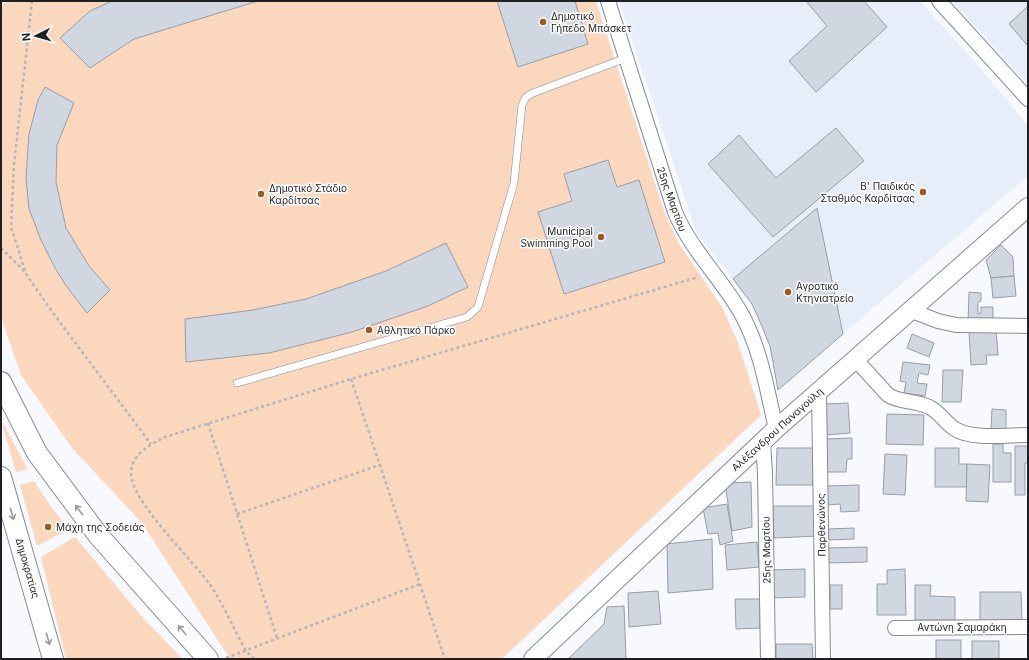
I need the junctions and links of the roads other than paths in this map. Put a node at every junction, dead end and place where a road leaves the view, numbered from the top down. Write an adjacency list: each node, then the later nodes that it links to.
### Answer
1 (608, 1): 3 (street, 25ης Μαρτίου)
2 (939, 1): 4 (street)
3 (626, 58): 9 (lane); 12 (street, 25ης Μαρτίου)
4 (1028, 99)
5 (1028, 207): 6 (street, Αλέξανδρου Παναγούλη)
6 (912, 310): 7 (street); 8 (street, Αλέξανδρου Παναγούλη)
7 (1028, 326)
8 (856, 360): 11 (street, Αλέξανδρου Παναγούλη); 13 (street)
9 (237, 383)
10 (1, 384): 19 (main road, one-way to 10)
11 (819, 391): 12 (street, Αλέξανδρου Παναγούλη); 22 (street, Παρθενώνος)
12 (776, 429): 14 (street, Αλέξανδρου Παναγούλη)
13 (1028, 435)
14 (762, 442): 20 (street, Αλέξανδρου Παναγούλη); 21 (street, 25ης Μαρτίου)
15 (1, 477): 18 (main road, Δημοκρατίας, one-way to 18)
16 (1028, 627): 17 (street, Αντώνη Σαμαράκη)
17 (896, 628)
18 (53, 659)
19 (217, 659)
20 (533, 659)
21 (768, 659)
22 (823, 659)

